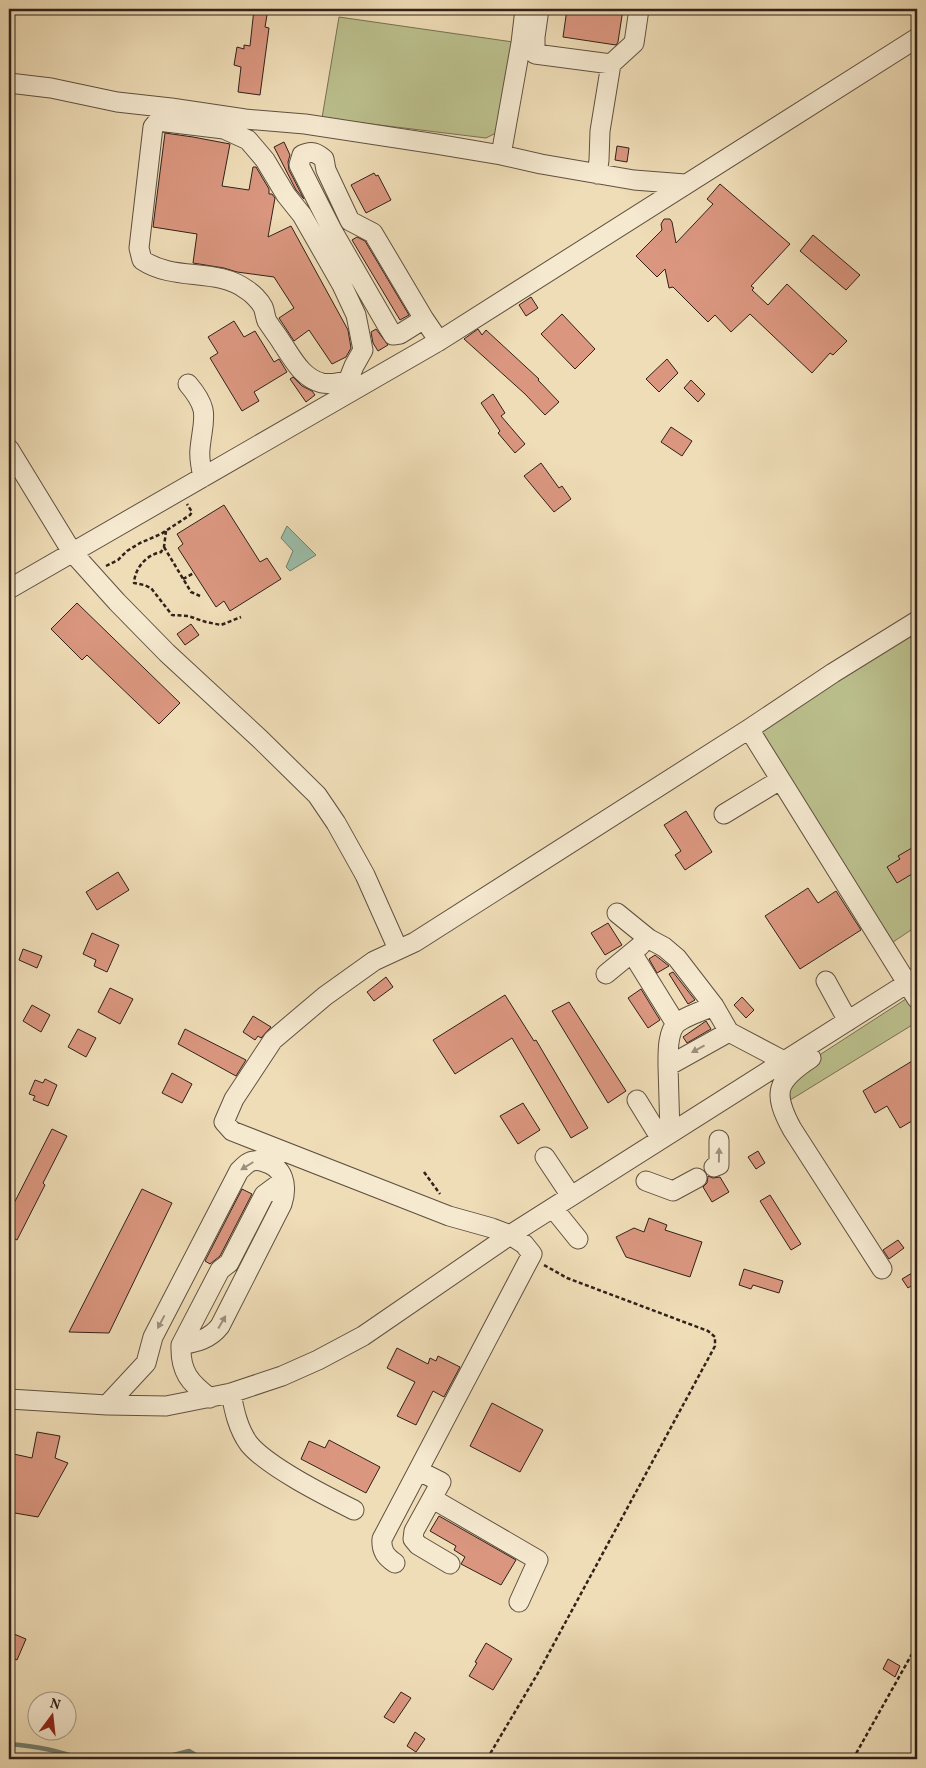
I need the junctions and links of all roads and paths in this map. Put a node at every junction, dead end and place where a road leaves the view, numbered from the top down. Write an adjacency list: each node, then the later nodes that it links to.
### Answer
1 (525, 9): 7 (street)
2 (539, 9): 5 (street)
3 (639, 9): 6 (street)
4 (917, 38): 11 (street)
5 (535, 54): 6 (street); 7 (street)
6 (611, 64): 10 (street)
7 (514, 80): 9 (street)
8 (9, 82): 9 (street)
9 (501, 155): 10 (street)
10 (597, 174): 11 (street)
11 (685, 184): 15 (street)
12 (350, 221): 13 (street); 13 (street); 14 (street)
13 (344, 249): 14 (street)
14 (424, 319): 15 (street)
15 (439, 341): 17 (street)
16 (188, 384): 19 (street)
17 (351, 385): 17 (street); 19 (street)
18 (9, 450): 23 (street)
19 (203, 477): 23 (street)
20 (184, 500): 21 (path)
21 (166, 530): 22 (path); 24 (path)
22 (164, 547): 26 (path); 29 (path)
23 (72, 552): 27 (street); 36 (street)
24 (102, 566)
25 (194, 573): 26 (path)
26 (183, 579): 28 (path)
27 (9, 589)
28 (200, 596)
29 (241, 617)
30 (917, 621): 31 (street)
31 (749, 729): 32 (street); 36 (street)
32 (780, 780): 33 (street); 40 (street)
33 (724, 814)
34 (618, 913): 35 (street)
35 (649, 939): 37 (street); 41 (street)
36 (398, 949): 57 (street)
37 (632, 953): 38 (street); 43 (street)
38 (606, 974)
39 (826, 981): 42 (street)
40 (913, 988): 42 (street); 60 (street)
41 (714, 1006): 43 (street); 44 (street)
42 (848, 1021): 45 (street)
43 (676, 1024): 46 (street)
44 (729, 1032): 45 (street); 46 (street, one-way to 46)
45 (784, 1062): 48 (street)
46 (668, 1066): 48 (street)
47 (637, 1100): 48 (street)
48 (665, 1136): 55 (street)
49 (719, 1140): 51 (street, one-way to 49)
50 (545, 1157): 55 (street)
51 (714, 1167)
52 (697, 1178): 54 (street)
53 (284, 1181): 61 (street, one-way to 61); 62 (street); 63 (street, one-way to 53)
54 (646, 1181)
55 (571, 1196): 56 (street)
56 (552, 1208): 57 (street); 58 (street)
57 (510, 1235): 59 (street); 64 (street)
58 (578, 1239)
59 (532, 1254): 68 (street); 75 (path)
60 (882, 1269)
61 (177, 1290): 62 (street); 67 (street, one-way to 67)
62 (203, 1304): 63 (street)
63 (182, 1345): 65 (street)
64 (231, 1393): 65 (street); 70 (street)
65 (210, 1398): 67 (street)
66 (9, 1399): 67 (street)
67 (106, 1405)
68 (419, 1471): 69 (street); 71 (street)
69 (433, 1499): 72 (street); 73 (street)
70 (354, 1510)
71 (395, 1564)
72 (450, 1564)
73 (519, 1602)
74 (917, 1644): 76 (path)
75 (487, 1759)
76 (853, 1759)

